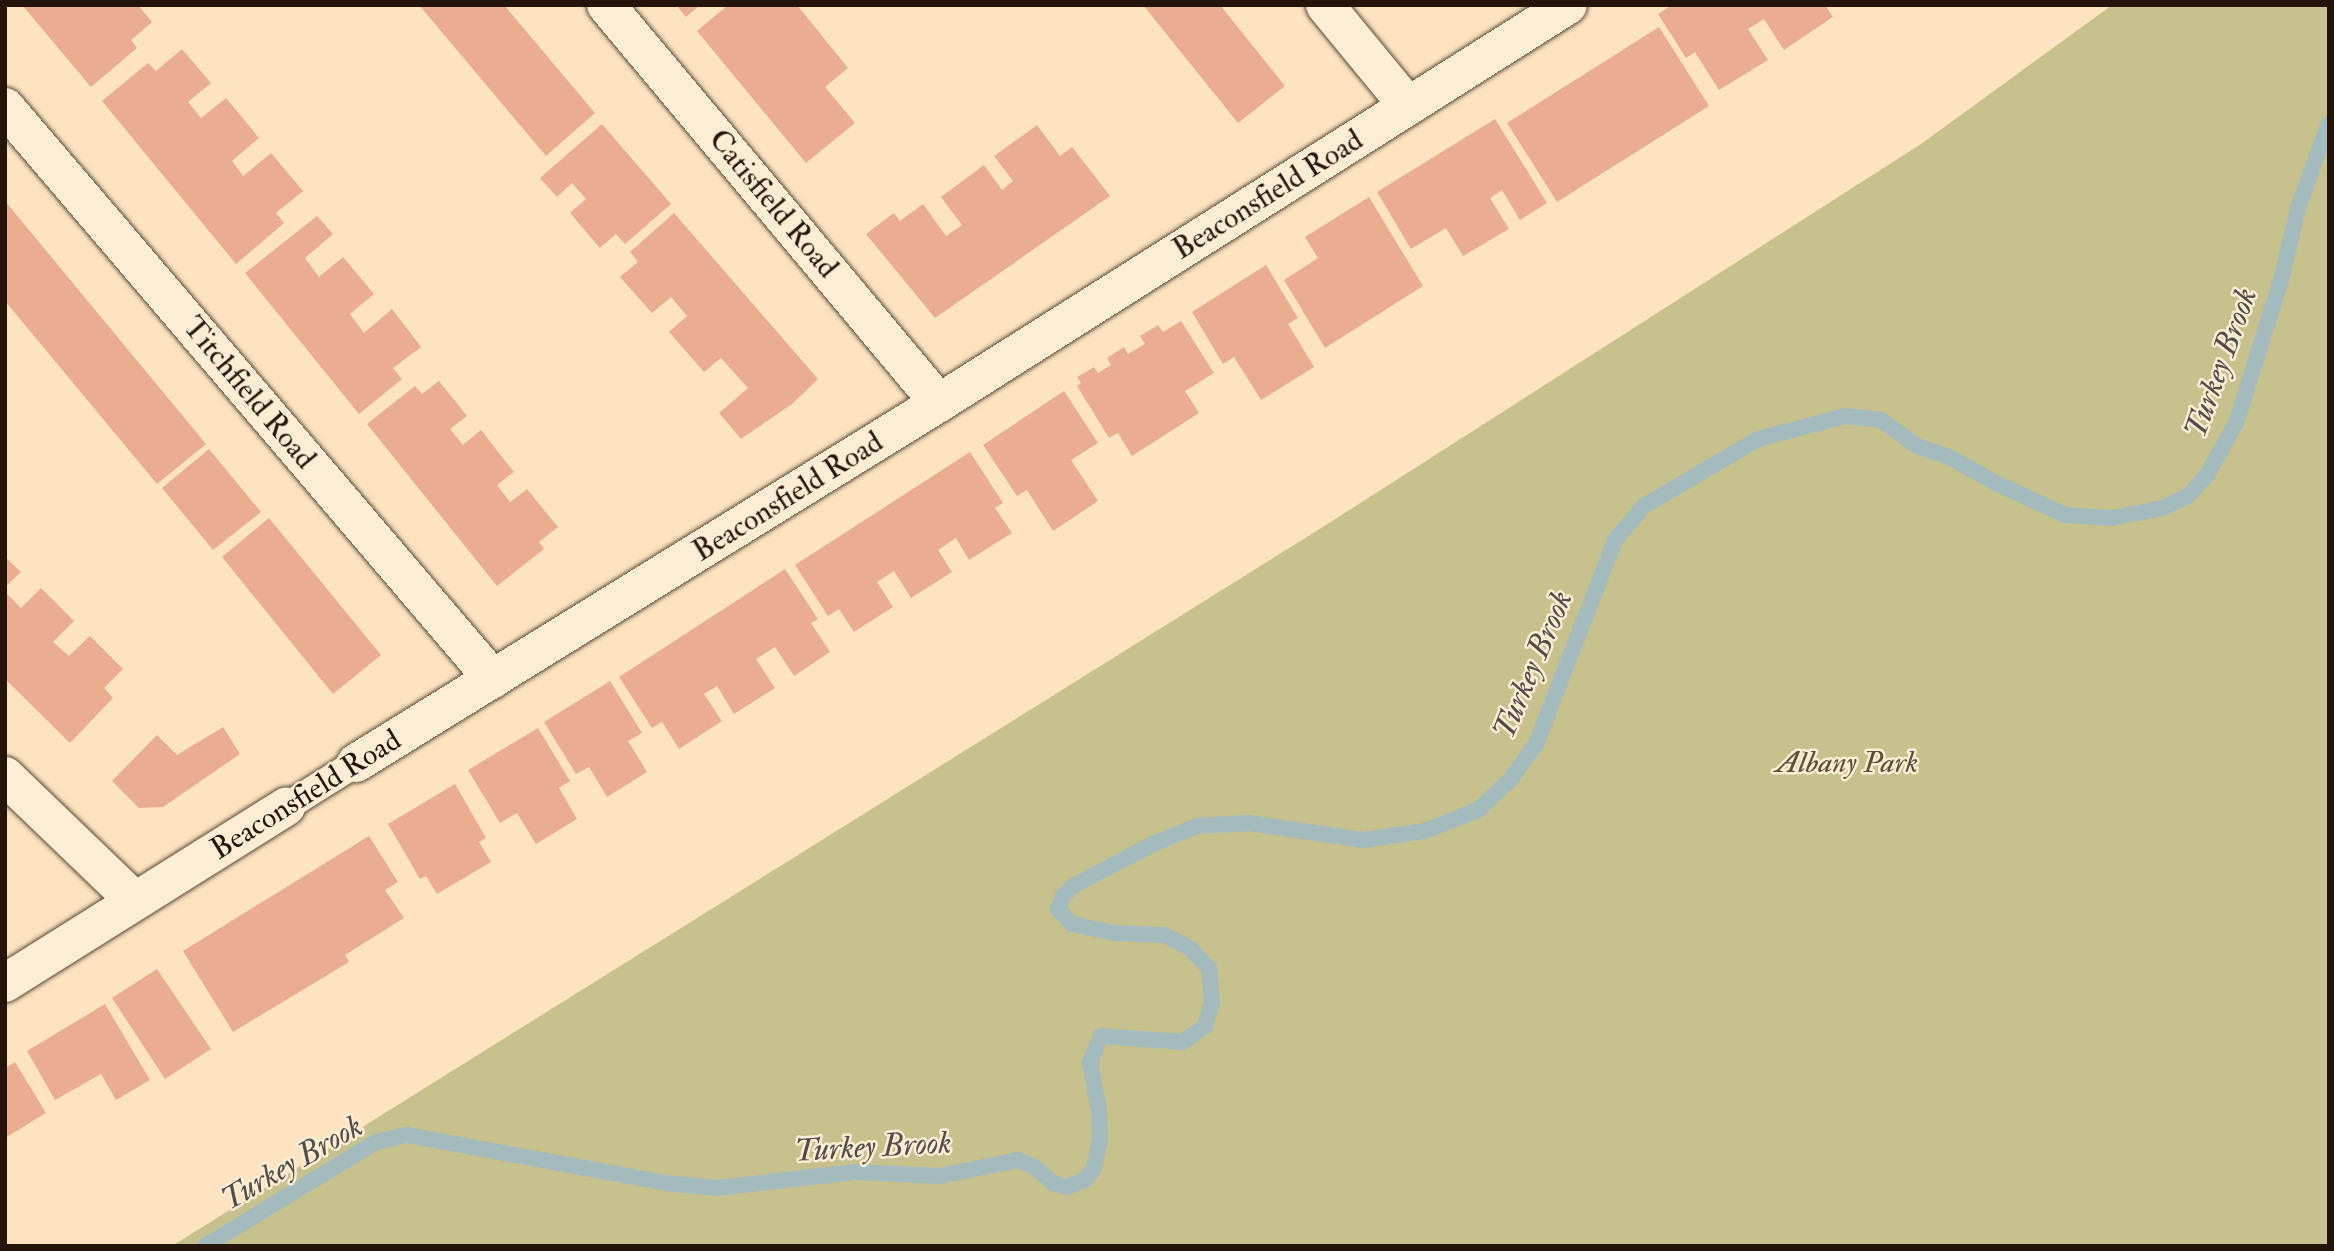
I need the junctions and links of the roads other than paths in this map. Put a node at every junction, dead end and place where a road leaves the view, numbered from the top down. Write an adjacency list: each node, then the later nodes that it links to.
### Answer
1 (606, 5): 6 (street, Catisfield Road)
2 (1325, 5): 4 (street)
3 (1568, 5): 4 (street, Beaconsfield Road)
4 (1408, 106): 6 (street, Beaconsfield Road)
5 (5, 107): 7 (street, Titchfield Road)
6 (939, 403): 7 (street, Beaconsfield Road)
7 (493, 679): 8 (street, Beaconsfield Road)
8 (356, 763): 10 (lane, Beaconsfield Road)
9 (5, 776): 11 (street)
10 (286, 807): 11 (street, Beaconsfield Road)
11 (135, 901): 12 (street, Beaconsfield Road)
12 (5, 984)

